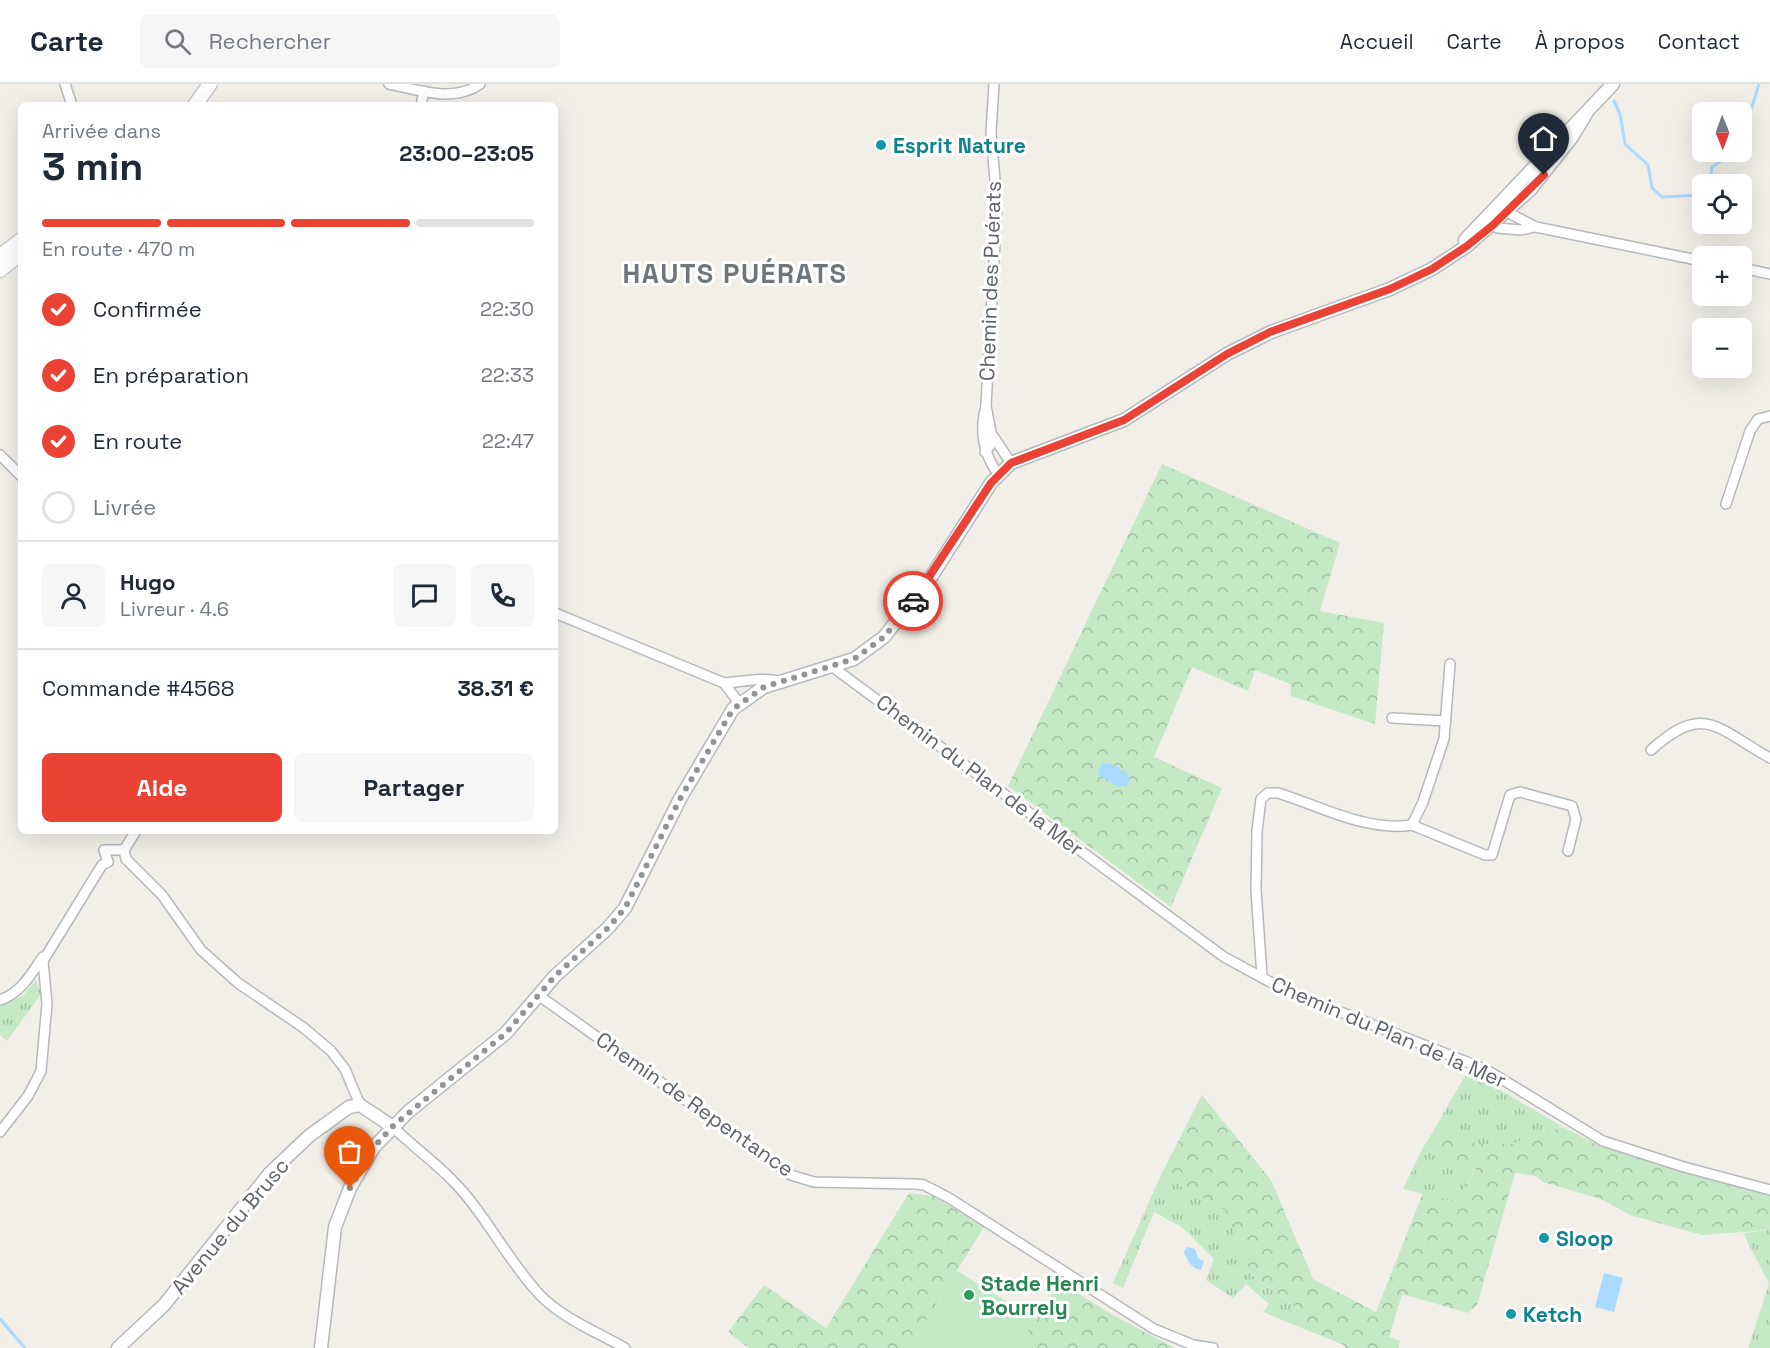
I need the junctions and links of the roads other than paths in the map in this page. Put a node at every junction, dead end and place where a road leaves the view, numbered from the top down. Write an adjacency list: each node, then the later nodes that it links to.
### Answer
1 (65, 84): 9 (street)
2 (210, 84): 10 (main road)
3 (220, 84): 11 (main road)
4 (389, 84): 8 (street)
5 (480, 84): 8 (street)
6 (994, 84): 25 (street, Chemin des Puérats)
7 (1613, 84): 13 (street)
8 (424, 91): 12 (street)
9 (71, 102)
10 (197, 102)
11 (208, 102)
12 (422, 102)
13 (1586, 114): 14 (street); 15 (street)
14 (1538, 162): 15 (street); 16 (street)
15 (1504, 211): 16 (street); 17 (street)
16 (1490, 219): 17 (street); 30 (street)
17 (1536, 227): 21 (street)
18 (18, 242): 20 (main road)
19 (18, 255): 22 (main road)
20 (0, 256)
21 (1692, 259)
22 (0, 270)
23 (1752, 270): 24 (street)
24 (1770, 274)
25 (986, 406): 27 (street, Chemin des Puérats); 28 (street, Chemin des Puérats)
26 (1770, 416): 33 (street)
27 (992, 434): 28 (street); 30 (street, Chemin des Puérats)
28 (985, 452): 32 (street, Chemin des Puérats)
29 (0, 454): 31 (street)
30 (1011, 463): 32 (street)
31 (18, 473)
32 (998, 474): 36 (street)
33 (1726, 504)
34 (558, 614): 38 (street)
35 (1449, 664): 42 (street)
36 (834, 668): 37 (street); 51 (street, Chemin du Plan de la Mer)
37 (780, 681): 39 (street); 40 (street)
38 (724, 683): 39 (street); 40 (street)
39 (738, 684): 40 (street)
40 (739, 704): 52 (street)
41 (1392, 718): 42 (street)
42 (1446, 721): 45 (street)
43 (1651, 750): 44 (street)
44 (1770, 758)
45 (1412, 825): 47 (street); 51 (street)
46 (135, 834): 48 (street)
47 (1568, 851)
48 (125, 854): 49 (street); 49 (street); 54 (street)
49 (108, 862): 50 (street)
50 (47, 950): 53 (street); 56 (street)
51 (1262, 976): 57 (street, Chemin du Plan de la Mer)
52 (538, 995): 55 (street); 61 (street, Chemin de Repentance)
53 (0, 1000)
54 (360, 1105): 55 (street); 58 (street, Avenue du Brusc)
55 (393, 1126): 59 (street); 60 (street)
56 (0, 1132)
57 (1770, 1190)
58 (118, 1348)
59 (321, 1348)
60 (625, 1348)
61 (1213, 1348)

